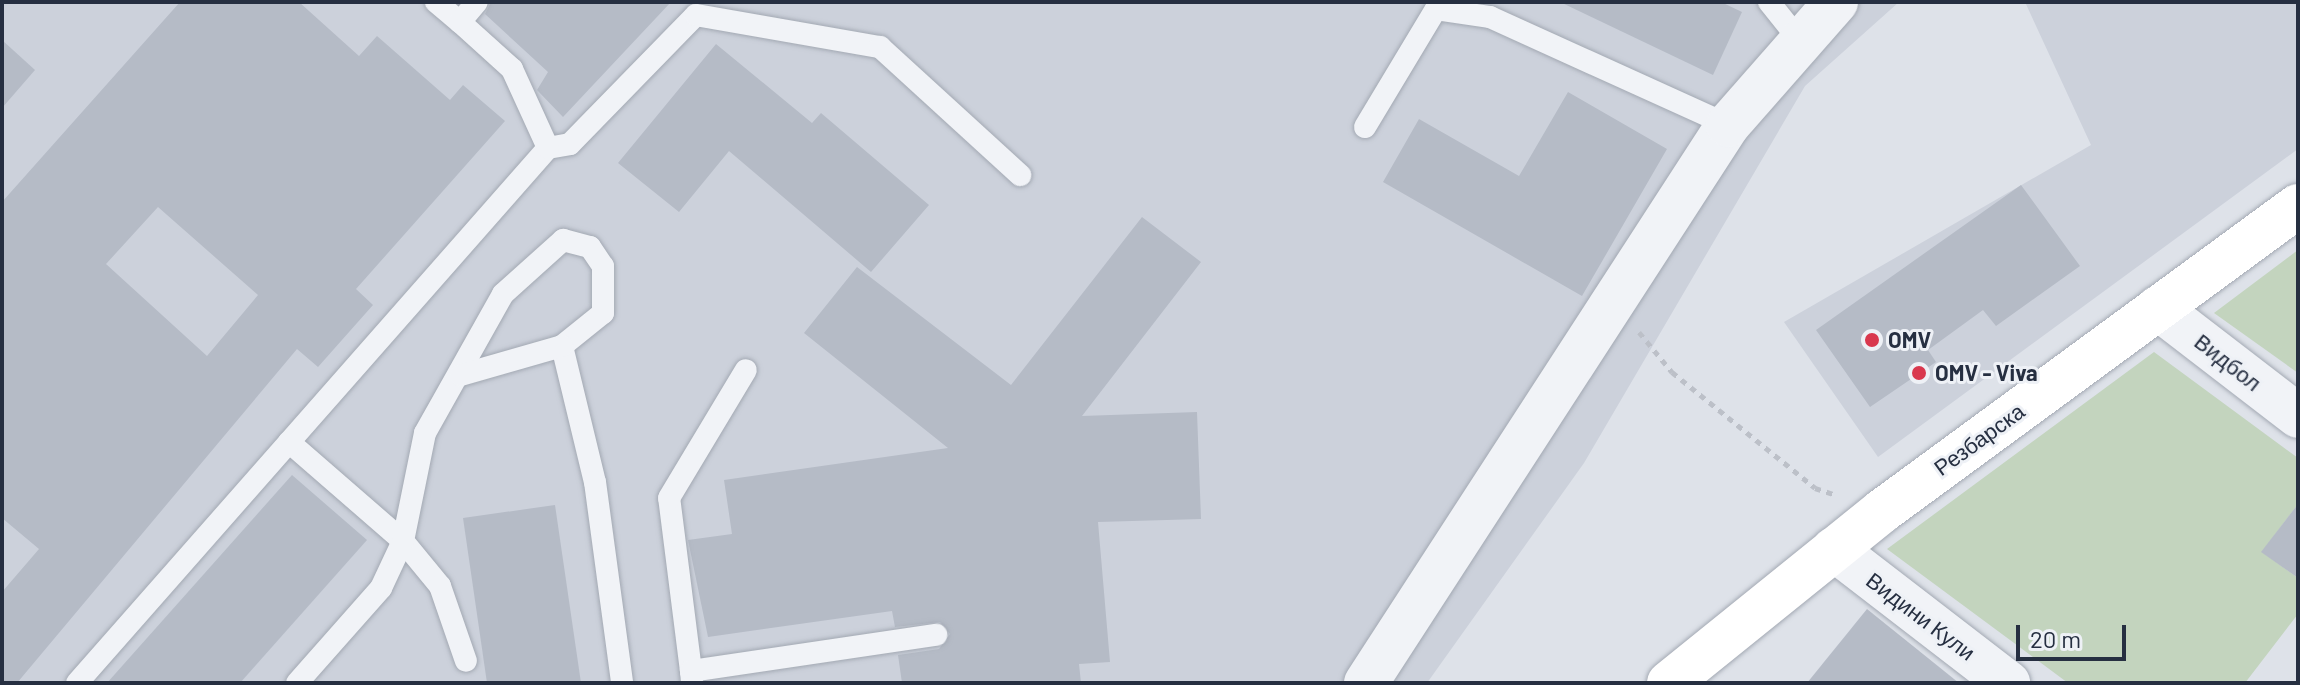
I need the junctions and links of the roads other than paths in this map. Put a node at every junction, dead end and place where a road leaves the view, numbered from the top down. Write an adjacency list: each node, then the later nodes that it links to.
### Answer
1 (436, 2): 5 (lane)
2 (477, 2): 5 (lane)
3 (1769, 2): 6 (lane)
4 (1836, 2): 6 (street)
5 (460, 22): 9 (lane)
6 (1801, 42): 7 (street)
7 (1728, 125): 8 (lane); 26 (street)
8 (1365, 127)
9 (548, 148): 10 (lane); 17 (lane)
10 (1020, 175)
11 (2298, 206): 12 (street, Резбарска)
12 (2158, 308): 16 (street, Видбол); 19 (street, Резбарска)
13 (562, 346): 15 (lane); 15 (lane); 25 (lane)
14 (746, 370): 22 (lane)
15 (461, 375): 18 (lane)
16 (2298, 416)
17 (289, 442): 18 (lane); 23 (lane)
18 (403, 541): 21 (lane); 24 (lane)
19 (1834, 549): 27 (street, Резбарска); 28 (street, Видини Кули)
20 (936, 635): 22 (lane)
21 (466, 661)
22 (692, 677)
23 (77, 683)
24 (297, 683)
25 (622, 683)
26 (1366, 683)
27 (1669, 683)
28 (2008, 683)

